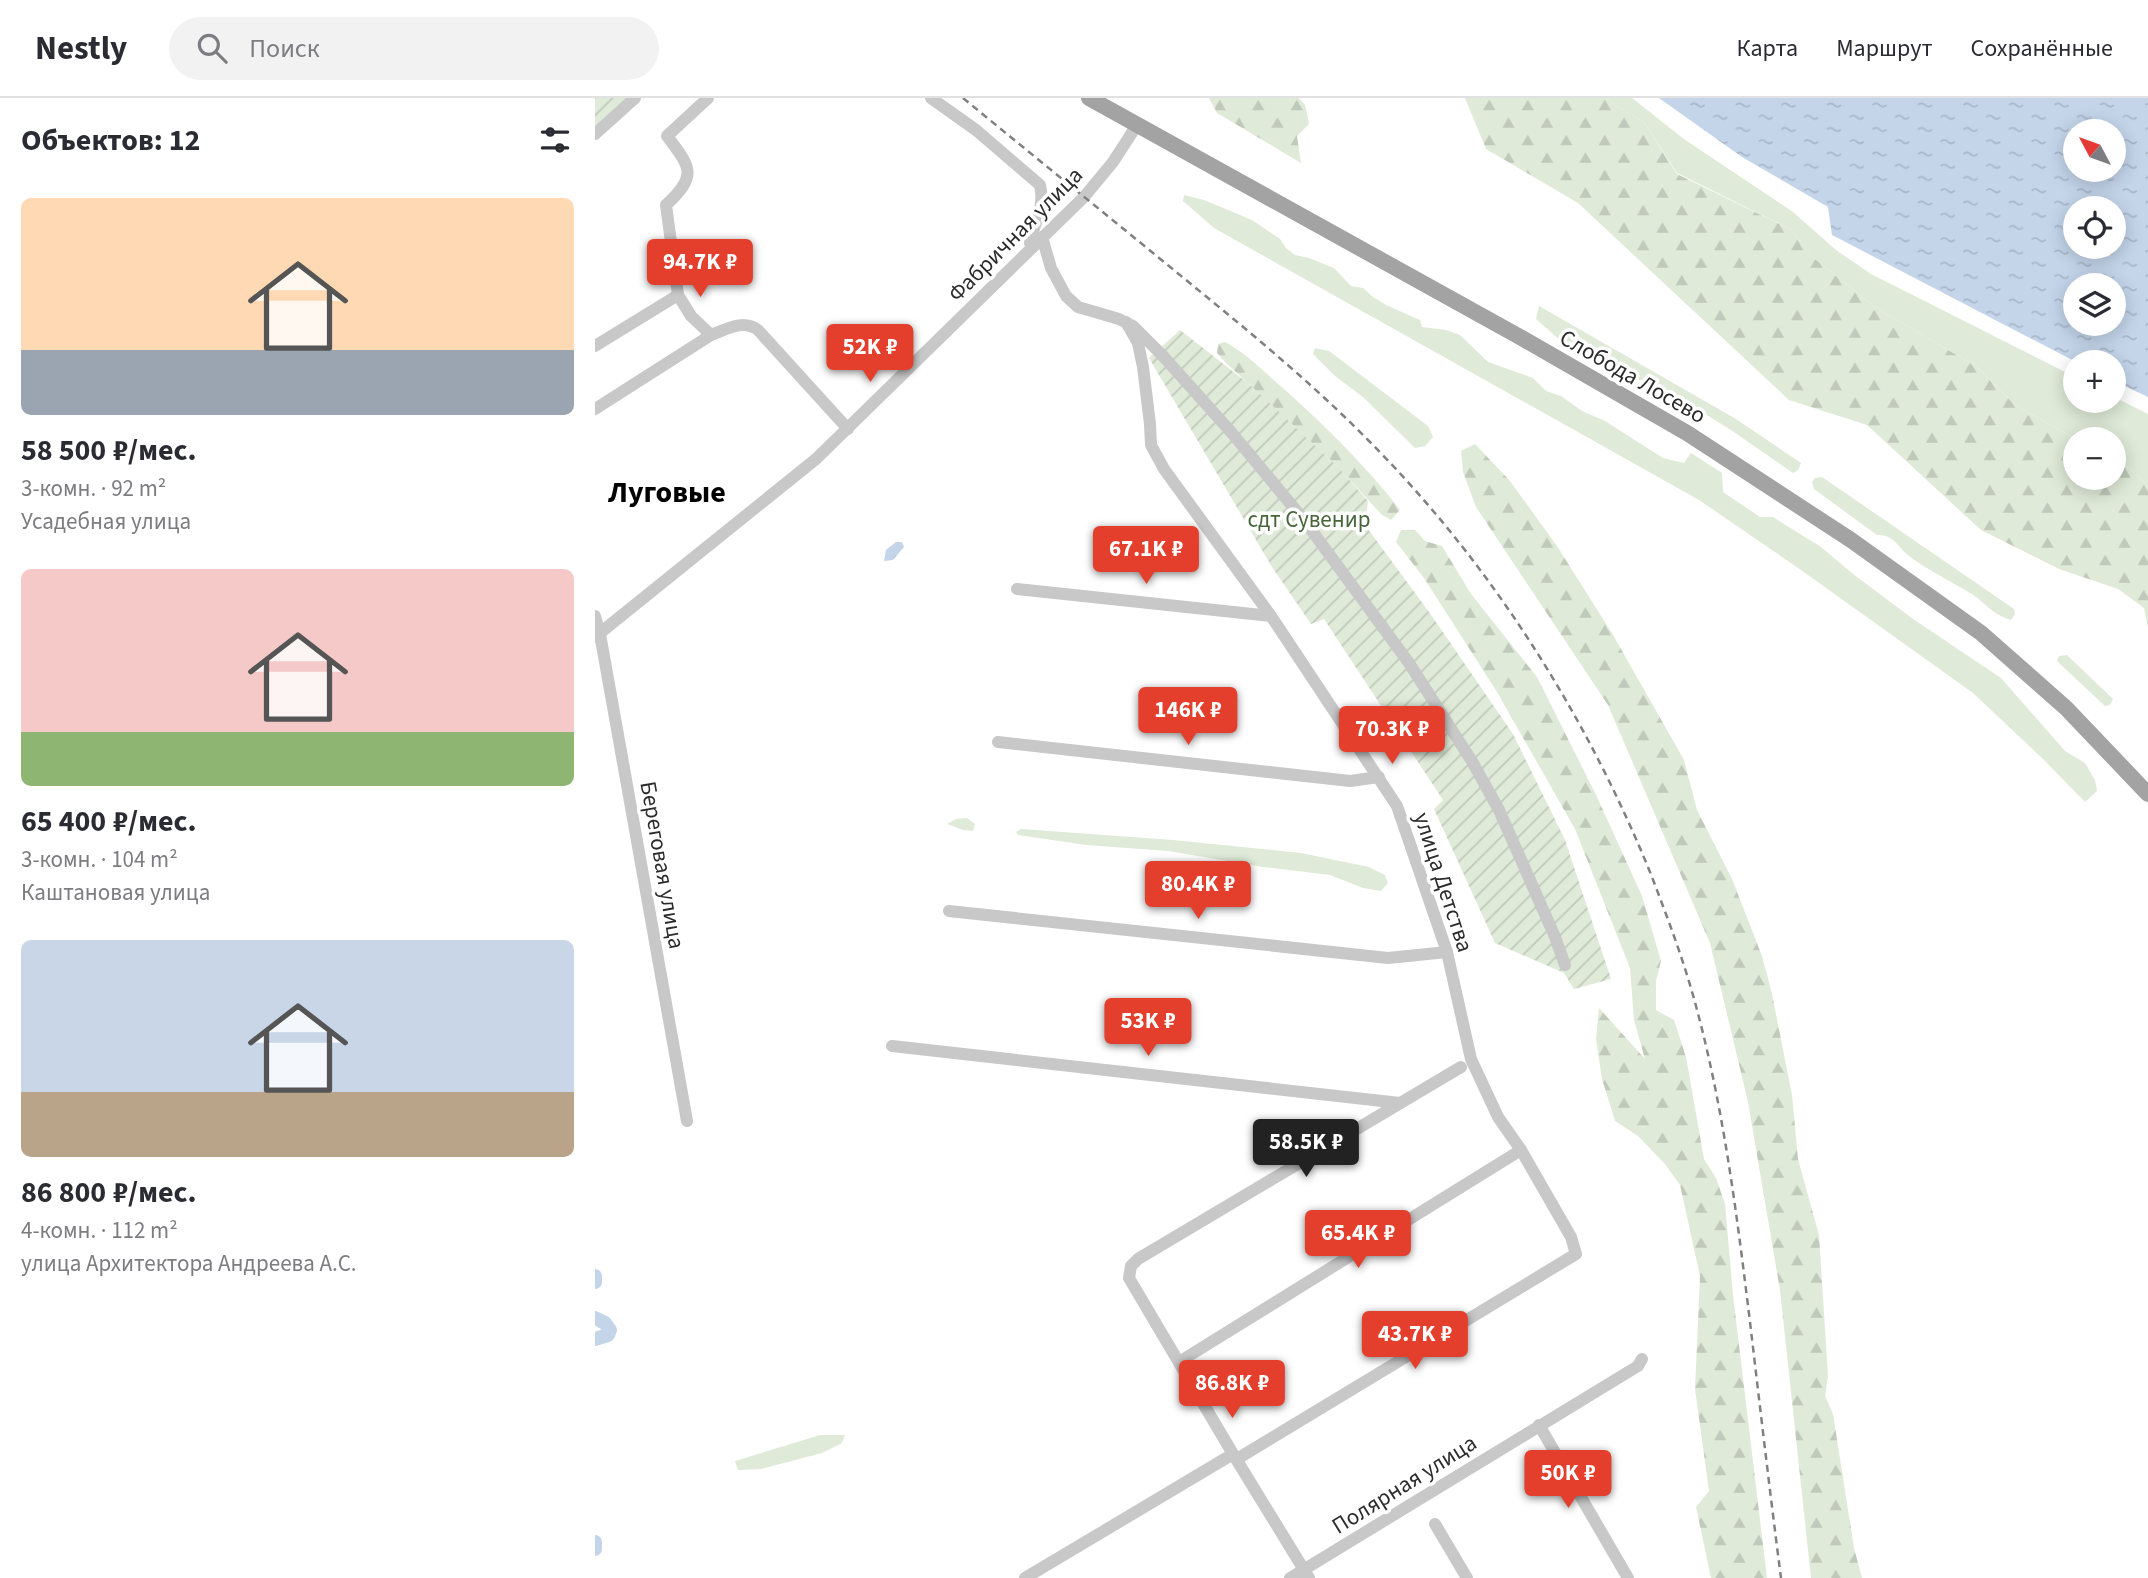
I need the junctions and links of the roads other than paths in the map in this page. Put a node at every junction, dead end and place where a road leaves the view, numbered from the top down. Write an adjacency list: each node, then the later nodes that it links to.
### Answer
1 (635, 98): 6 (street)
2 (708, 98): 9 (street)
3 (931, 98): 8 (street)
4 (1089, 98): 5 (main road, Слобода Лосево)
5 (1137, 125): 7 (street, Фабричная улица); 21 (main road, Слобода Лосево)
6 (595, 134)
7 (1042, 237): 8 (street, Фабричная улица); 10 (street)
8 (1033, 248): 14 (street, Фабричная улица)
9 (678, 295): 11 (street); 12 (street)
10 (1126, 322): 16 (street, улица Детства); 24 (street)
11 (711, 335): 13 (street); 14 (street)
12 (595, 346)
13 (595, 409)
14 (848, 429): 18 (street, Фабричная улица)
15 (1017, 589): 16 (street)
16 (1271, 616): 20 (street, улица Детства)
17 (595, 617): 18 (street, Береговая улица)
18 (598, 636): 28 (street, Береговая улица)
19 (998, 742): 20 (street)
20 (1379, 777): 23 (street, улица Детства)
21 (2148, 794)
22 (949, 911): 23 (street)
23 (1447, 952): 29 (street, улица Детства)
24 (1565, 965)
25 (892, 1046): 27 (street)
26 (1461, 1067): 27 (street)
27 (1400, 1104): 31 (street)
28 (687, 1121)
29 (1521, 1150): 31 (street); 33 (street, улица Детства)
30 (1642, 1359): 32 (street, Полярная улица)
31 (1179, 1362): 33 (street)
32 (1539, 1425): 35 (street, Полярная улица); 39 (street)
33 (1235, 1457): 35 (street); 36 (street)
34 (1435, 1524): 38 (street)
35 (1307, 1574): 37 (street, Полярная улица)
36 (1025, 1578)
37 (1290, 1578)
38 (1467, 1578)
39 (1628, 1578)

